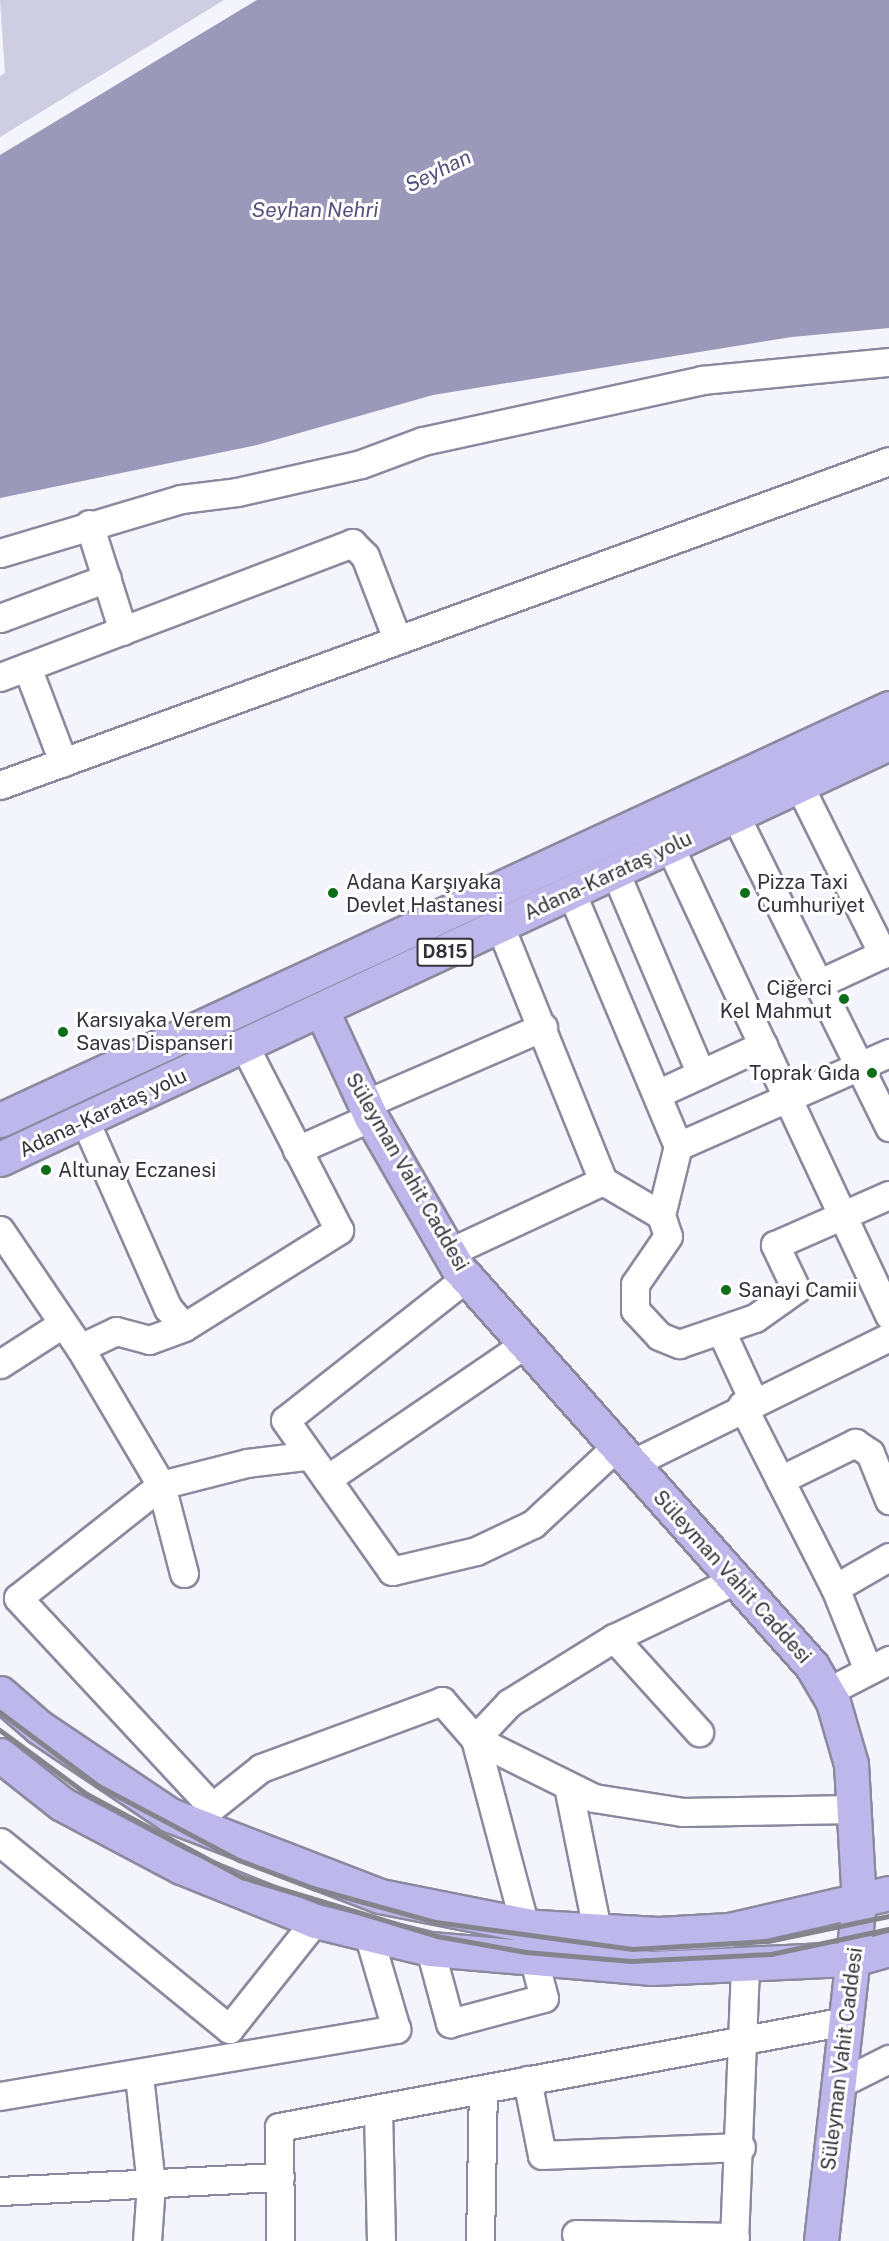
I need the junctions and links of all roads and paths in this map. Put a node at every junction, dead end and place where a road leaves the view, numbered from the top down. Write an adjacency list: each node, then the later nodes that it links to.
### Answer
1 (889, 362): 3 (street)
2 (889, 461): 8 (street)
3 (89, 524): 4 (street); 5 (street)
4 (0, 553)
5 (107, 578): 6 (street); 7 (street)
6 (0, 618)
7 (123, 631): 8 (street); 9 (street)
8 (397, 639): 13 (street)
9 (27, 667): 10 (street); 13 (street)
10 (0, 677)
11 (889, 708): 33 (main road, Adana-Karataş yolu / D815)
12 (889, 743): 14 (main road, Adana-Karataş yolu / D815)
13 (63, 762): 15 (street)
14 (798, 783): 16 (main road, Adana-Karataş yolu / D815); 21 (street)
15 (0, 785)
16 (736, 817): 17 (main road, Adana-Karataş yolu / D815); 22 (street)
17 (670, 847): 18 (main road, Adana-Karataş yolu / D815); 25 (street)
18 (616, 874): 19 (main road, Adana-Karataş yolu / D815); 29 (street)
19 (572, 894): 20 (main road, Adana-Karataş yolu / D815); 30 (street)
20 (500, 926): 23 (main road, Adana-Karataş yolu / D815); 24 (street)
21 (886, 952): 22 (street)
22 (820, 983): 28 (street)
23 (322, 1011): 26 (main road, Adana-Karataş yolu / D815); 32 (main road, Süleyman Vahit Caddesi)
24 (543, 1027): 32 (street); 39 (street)
25 (763, 1045): 29 (street); 31 (street)
26 (245, 1047): 34 (main road, Adana-Karataş yolu / D815); 37 (street)
27 (889, 1053): 28 (street)
28 (860, 1065): 31 (street); 35 (street)
29 (701, 1074): 30 (street)
30 (657, 1094): 36 (street)
31 (787, 1097): 36 (street); 41 (street)
32 (368, 1111): 37 (street); 44 (main road, Süleyman Vahit Caddesi)
33 (0, 1120)
34 (85, 1121): 38 (main road, Adana-Karataş yolu / D815); 47 (street)
35 (889, 1127)
36 (678, 1146): 42 (street)
37 (297, 1150): 47 (street)
38 (0, 1159)
39 (603, 1181): 42 (street); 44 (street)
40 (889, 1194): 41 (street)
41 (840, 1214): 45 (street); 48 (street)
42 (661, 1215): 48 (street)
43 (0, 1230): 46 (street)
44 (458, 1265): 50 (main road, Süleyman Vahit Caddesi); 55 (street)
45 (889, 1315)
46 (62, 1324): 51 (street); 52 (street)
47 (184, 1327): 51 (street)
48 (722, 1333): 53 (street)
49 (889, 1337): 53 (street)
50 (525, 1344): 54 (main road, Süleyman Vahit Caddesi); 56 (street)
51 (80, 1348): 58 (street)
52 (0, 1364)
53 (747, 1403): 54 (street); 57 (street)
54 (624, 1455): 56 (street); 62 (main road, Süleyman Vahit Caddesi)
55 (305, 1456): 56 (street); 58 (street)
56 (327, 1479)
57 (780, 1480): 59 (street); 63 (street)
58 (161, 1485): 61 (street); 69 (street)
59 (887, 1488)
60 (889, 1557): 63 (street)
61 (184, 1573)
62 (735, 1580): 64 (street); 66 (main road, Süleyman Vahit Caddesi)
63 (835, 1588): 65 (street)
64 (614, 1638): 68 (street); 69 (street)
65 (879, 1665): 66 (street)
66 (827, 1692): 72 (main road, Süleyman Vahit Caddesi)
67 (0, 1693): 76 (main road)
68 (699, 1732)
69 (475, 1740): 71 (street); 76 (street)
70 (0, 1755): 75 (main road)
71 (568, 1786): 72 (street); 77 (street)
72 (854, 1809): 74 (main road, Süleyman Vahit Caddesi)
73 (0, 1842): 75 (street)
74 (874, 1897): 77 (main road); 81 (main road, Süleyman Vahit Caddesi)
75 (315, 1921): 78 (main road)
76 (527, 1925): 77 (main road); 82 (street)
77 (599, 1930): 84 (street)
78 (368, 1933): 79 (main road); 88 (street)
79 (430, 1949): 82 (main road); 82 (street)
80 (889, 1949): 81 (main road)
81 (854, 1959): 83 (main road); 85 (main road, Süleyman Vahit Caddesi)
82 (536, 1960): 84 (main road)
83 (745, 1966): 84 (main road); 86 (street)
84 (604, 1967)
85 (846, 2021): 86 (street); 90 (main road, Süleyman Vahit Caddesi)
86 (746, 2038): 89 (street); 94 (street)
87 (889, 2059): 90 (street)
88 (139, 2076): 92 (street); 96 (street)
89 (527, 2080): 91 (street); 94 (street)
90 (838, 2084): 104 (main road, Süleyman Vahit Caddesi)
91 (483, 2089): 93 (street); 103 (street)
92 (0, 2096)
93 (378, 2109): 95 (street); 102 (street)
94 (741, 2146): 99 (street)
95 (280, 2177): 96 (street); 101 (street)
96 (151, 2184): 97 (street); 100 (street)
97 (0, 2191)
98 (576, 2234): 99 (street)
99 (734, 2239)
100 (147, 2241)
101 (280, 2241)
102 (381, 2241)
103 (480, 2241)
104 (820, 2241)

